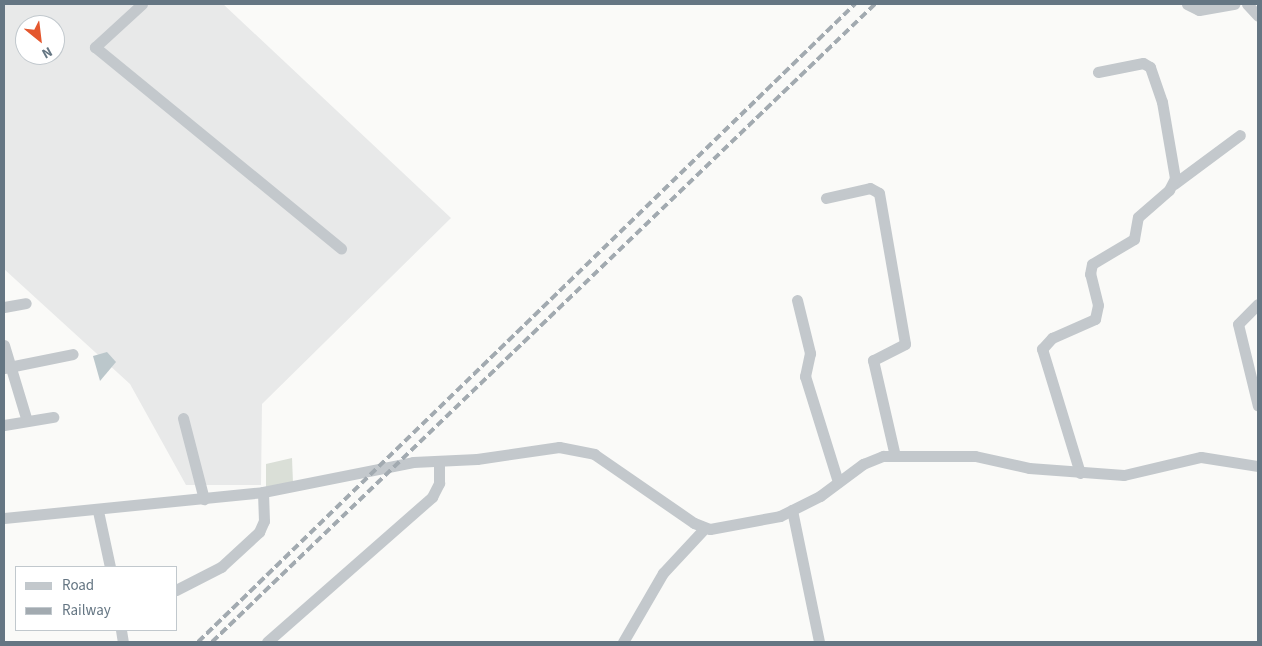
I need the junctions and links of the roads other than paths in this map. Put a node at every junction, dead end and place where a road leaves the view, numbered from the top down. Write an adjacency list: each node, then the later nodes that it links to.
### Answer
1 (142, 4): 10 (street)
2 (1187, 4): 3 (street)
3 (1234, 4)
4 (1247, 4): 5 (street)
5 (1258, 16)
6 (1098, 72): 8 (street)
7 (1240, 135): 8 (street)
8 (1174, 184): 26 (street)
9 (826, 198): 23 (street)
10 (341, 248)
11 (796, 300): 27 (street)
12 (26, 303): 14 (street)
13 (1258, 304): 18 (street)
14 (4, 307)
15 (4, 345): 17 (street)
16 (74, 354): 17 (street)
17 (6, 368): 21 (street)
18 (1258, 406)
19 (53, 417): 21 (street)
20 (183, 418): 29 (street)
21 (27, 421): 22 (street)
22 (4, 425)
23 (896, 456): 26 (street); 27 (street)
24 (439, 461): 28 (street); 33 (street); 36 (street)
25 (1258, 466): 26 (street)
26 (1080, 473)
27 (838, 482): 30 (street)
28 (263, 492): 29 (street); 35 (street)
29 (204, 499): 31 (street)
30 (792, 510): 33 (street); 38 (street)
31 (98, 511): 32 (street); 34 (street)
32 (4, 518)
33 (704, 529): 37 (street)
34 (110, 566)
35 (178, 589)
36 (267, 642)
37 (623, 642)
38 (819, 642)

